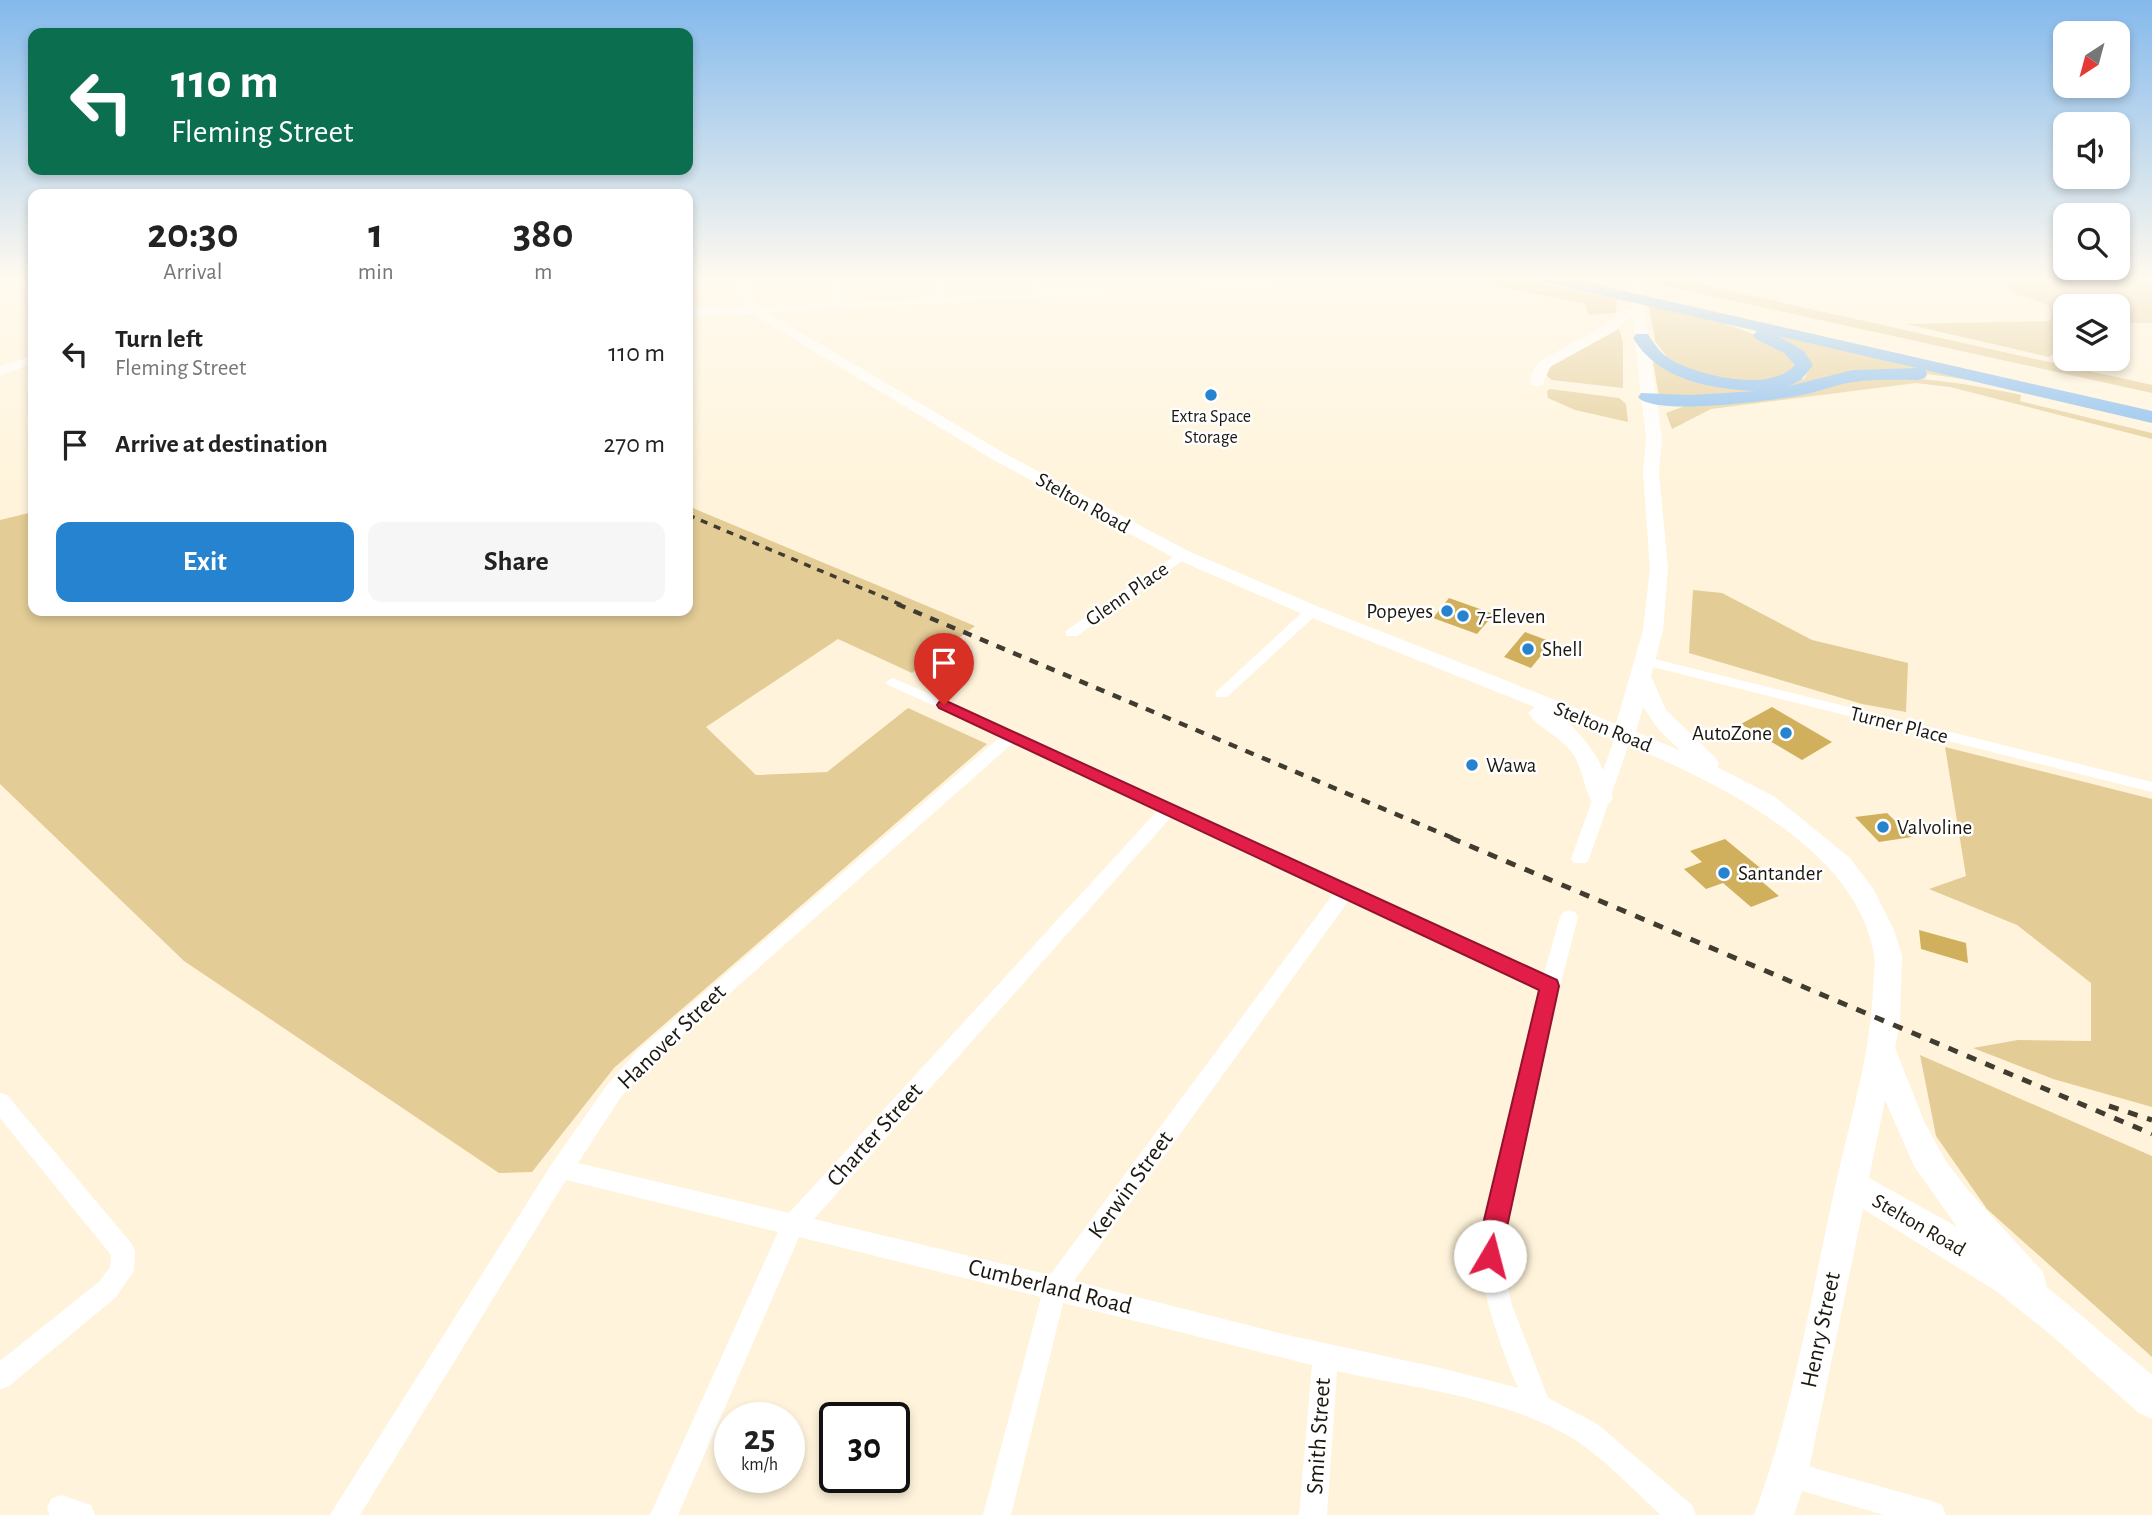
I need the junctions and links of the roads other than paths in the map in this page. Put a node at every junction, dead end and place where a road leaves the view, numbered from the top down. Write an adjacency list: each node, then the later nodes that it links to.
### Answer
1 (816, 347): 17 (main road, Stelton Road)
2 (1576, 347): 12 (main road)
3 (1627, 347): 11 (main road)
4 (1642, 347): 14 (main road)
5 (1648, 347): 6 (highway)
6 (1785, 347)
7 (1854, 347): 15 (highway)
8 (1888, 347): 13 (highway)
9 (28, 362): 10 (main road)
10 (0, 371)
11 (1631, 374)
12 (1537, 383)
13 (2152, 401)
14 (1639, 406): 16 (highway); 20 (main road)
15 (2152, 417)
16 (2152, 423)
17 (1182, 555): 18 (main road, Stelton Road); 19 (street, Glenn Place)
18 (1311, 611): 22 (main road, Stelton Road); 23 (street)
19 (1072, 633)
20 (1644, 669): 25 (main road); 26 (main road); 27 (street, Turner Place)
21 (892, 682): 24 (street)
22 (1489, 682): 25 (main road, Stelton Road); 28 (main road)
23 (1222, 694)
24 (1012, 735): 29 (street); 36 (street, Hanover Street)
25 (1624, 735): 26 (main road, Stelton Road); 28 (street)
26 (1726, 780): 34 (main road, Stelton Road)
27 (2152, 787)
28 (1601, 799): 30 (street)
29 (1169, 809): 31 (street); 38 (street, Charter Street)
30 (1580, 859)
31 (1345, 892): 33 (street); 39 (street, Kerwin Street)
32 (1569, 917): 33 (street)
33 (1550, 986): 44 (street)
34 (1880, 1047): 37 (main road, Stelton Road); 40 (main road)
35 (0, 1102): 42 (street)
36 (561, 1169): 38 (street, Cumberland Road); 46 (street, Hanover Street)
37 (1851, 1185): 40 (main road, Stelton Road); 45 (main road, Henry Street)
38 (793, 1225): 39 (street, Cumberland Road); 47 (street, Charter Street)
39 (1055, 1287): 41 (street, Cumberland Road); 48 (street, Kerwin Street)
40 (2068, 1325): 43 (main road, Stelton Road)
41 (1325, 1356): 44 (street, Cumberland Road); 49 (street, Smith Street)
42 (0, 1377)
43 (2152, 1400)
44 (1539, 1407): 50 (street, Cumberland Road)
45 (1790, 1474): 51 (main road, Henry Street); 52 (street)
46 (344, 1515)
47 (664, 1515)
48 (997, 1515)
49 (1313, 1515)
50 (1682, 1515)
51 (1774, 1515)
52 (1933, 1515)

